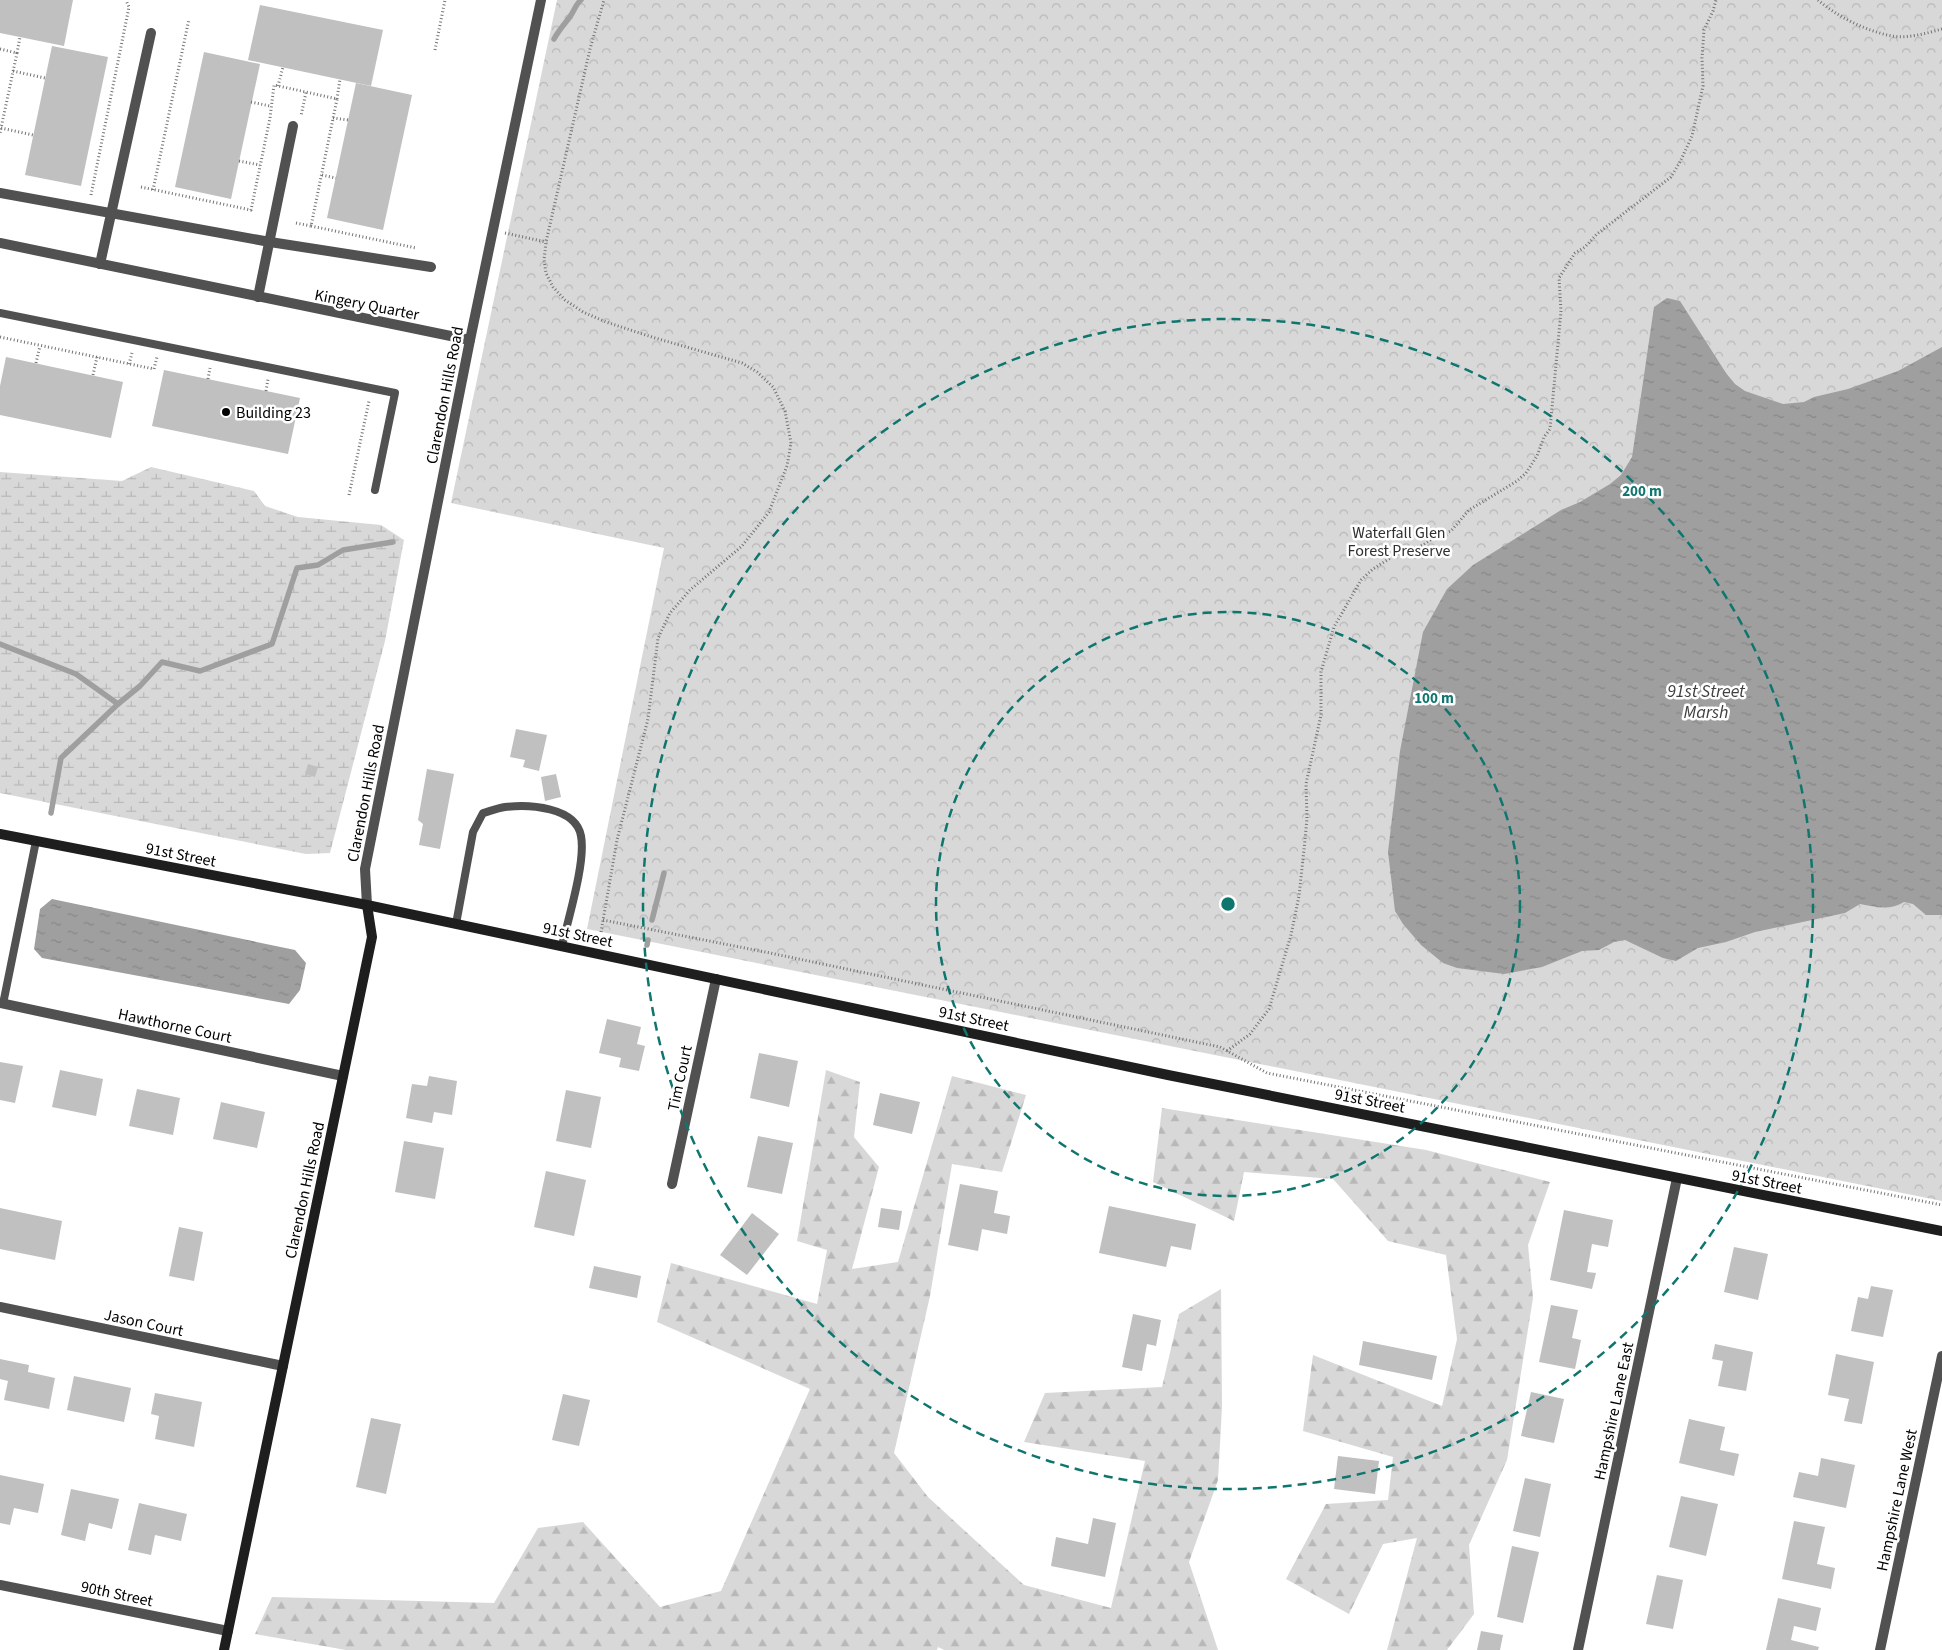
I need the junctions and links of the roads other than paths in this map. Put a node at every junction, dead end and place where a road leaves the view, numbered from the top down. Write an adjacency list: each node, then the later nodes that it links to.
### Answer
1 (541, 0): 12 (street, Clarendon Hills Road)
2 (151, 33): 5 (street)
3 (296, 125): 6 (street)
4 (0, 193): 5 (street)
5 (111, 214): 6 (street); 8 (street)
6 (270, 242): 9 (street); 10 (street)
7 (0, 243): 8 (street, Kingery Quarter)
8 (100, 264): 10 (street, Kingery Quarter)
9 (431, 267)
10 (258, 297): 12 (street, Kingery Quarter)
11 (0, 313): 13 (lane)
12 (470, 340): 16 (street, Clarendon Hills Road)
13 (375, 490)
14 (0, 834): 15 (main road, 91st Street)
15 (36, 841): 16 (main road, 91st Street); 20 (lane)
16 (367, 905): 17 (main road, 91st Street); 21 (main road, Clarendon Hills Road)
17 (456, 924): 18 (main road, 91st Street); 18 (lane)
18 (562, 946): 19 (main road, 91st Street)
19 (716, 979): 22 (main road, 91st Street); 23 (street, Tim Court)
20 (1, 1003): 21 (street, Hawthorne Court)
21 (343, 1076): 27 (main road, Clarendon Hills Road)
22 (1677, 1178): 24 (main road, 91st Street); 31 (street, Hampshire Lane East)
23 (672, 1184)
24 (1942, 1231)
25 (0, 1307): 27 (street, Jason Court)
26 (1942, 1356): 32 (street, Hampshire Lane West)
27 (282, 1366): 29 (main road, Clarendon Hills Road)
28 (0, 1585): 29 (street, 90th Street)
29 (228, 1631): 30 (main road, Clarendon Hills Road)
30 (224, 1650)
31 (1578, 1650)
32 (1880, 1650)

